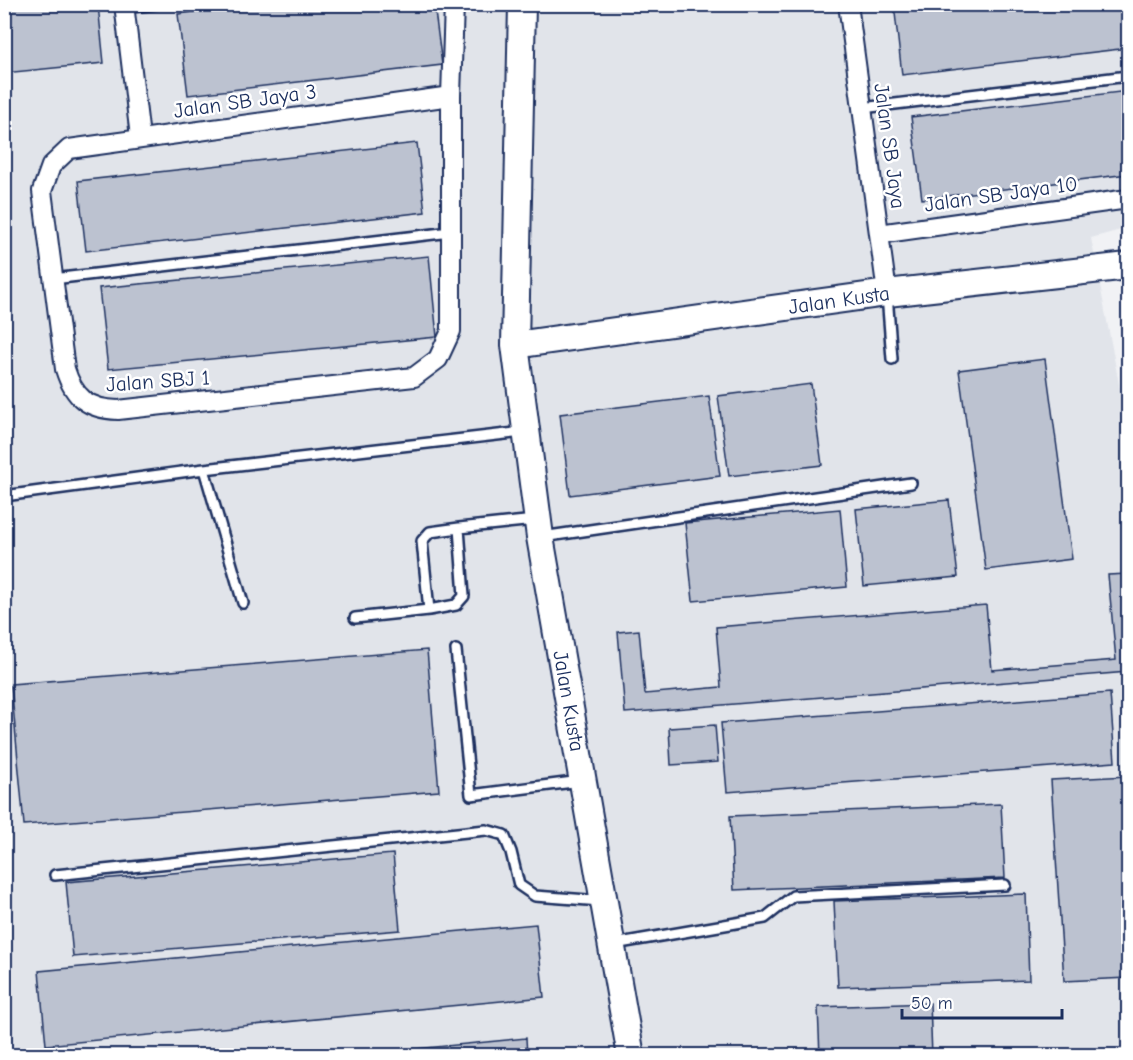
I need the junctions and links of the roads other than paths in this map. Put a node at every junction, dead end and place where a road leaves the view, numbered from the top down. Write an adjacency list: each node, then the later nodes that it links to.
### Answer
1 (156, 4): 5 (lane)
2 (454, 4): 7 (street)
3 (522, 4): 17 (street, Jalan Kusta)
4 (848, 4): 8 (street, Jalan SB Jaya)
5 (124, 6): 9 (street)
6 (1128, 76): 8 (lane)
7 (451, 96): 9 (street, Jalan SB Jaya 3); 12 (street)
8 (862, 108): 13 (street, Jalan SB Jaya)
9 (140, 137): 10 (street, Jalan SB Jaya 3)
10 (51, 166): 15 (street, Jalan SBJ 1)
11 (1128, 199): 13 (street, Jalan SB Jaya 10)
12 (451, 232): 15 (lane); 15 (street, Jalan SBJ 1)
13 (879, 234): 16 (street, Jalan SB Jaya)
14 (1128, 266): 16 (street, Jalan Kusta)
15 (54, 279)
16 (887, 293): 17 (street, Jalan Kusta); 18 (lane)
17 (514, 345): 19 (street, Jalan Kusta)
18 (892, 358)
19 (526, 432): 20 (lane); 24 (street, Jalan Kusta)
20 (204, 469): 22 (lane); 25 (lane)
21 (911, 483): 24 (lane)
22 (4, 495)
23 (459, 528): 24 (lane); 26 (lane); 26 (lane)
24 (539, 529): 29 (street, Jalan Kusta)
25 (243, 603)
26 (429, 610): 27 (lane)
27 (355, 618)
28 (456, 650): 29 (lane)
29 (583, 781): 32 (street, Jalan Kusta)
30 (55, 875): 32 (lane)
31 (1005, 885): 33 (lane)
32 (604, 902): 33 (street, Jalan Kusta)
33 (611, 945): 34 (street, Jalan Kusta)
34 (631, 1056)

